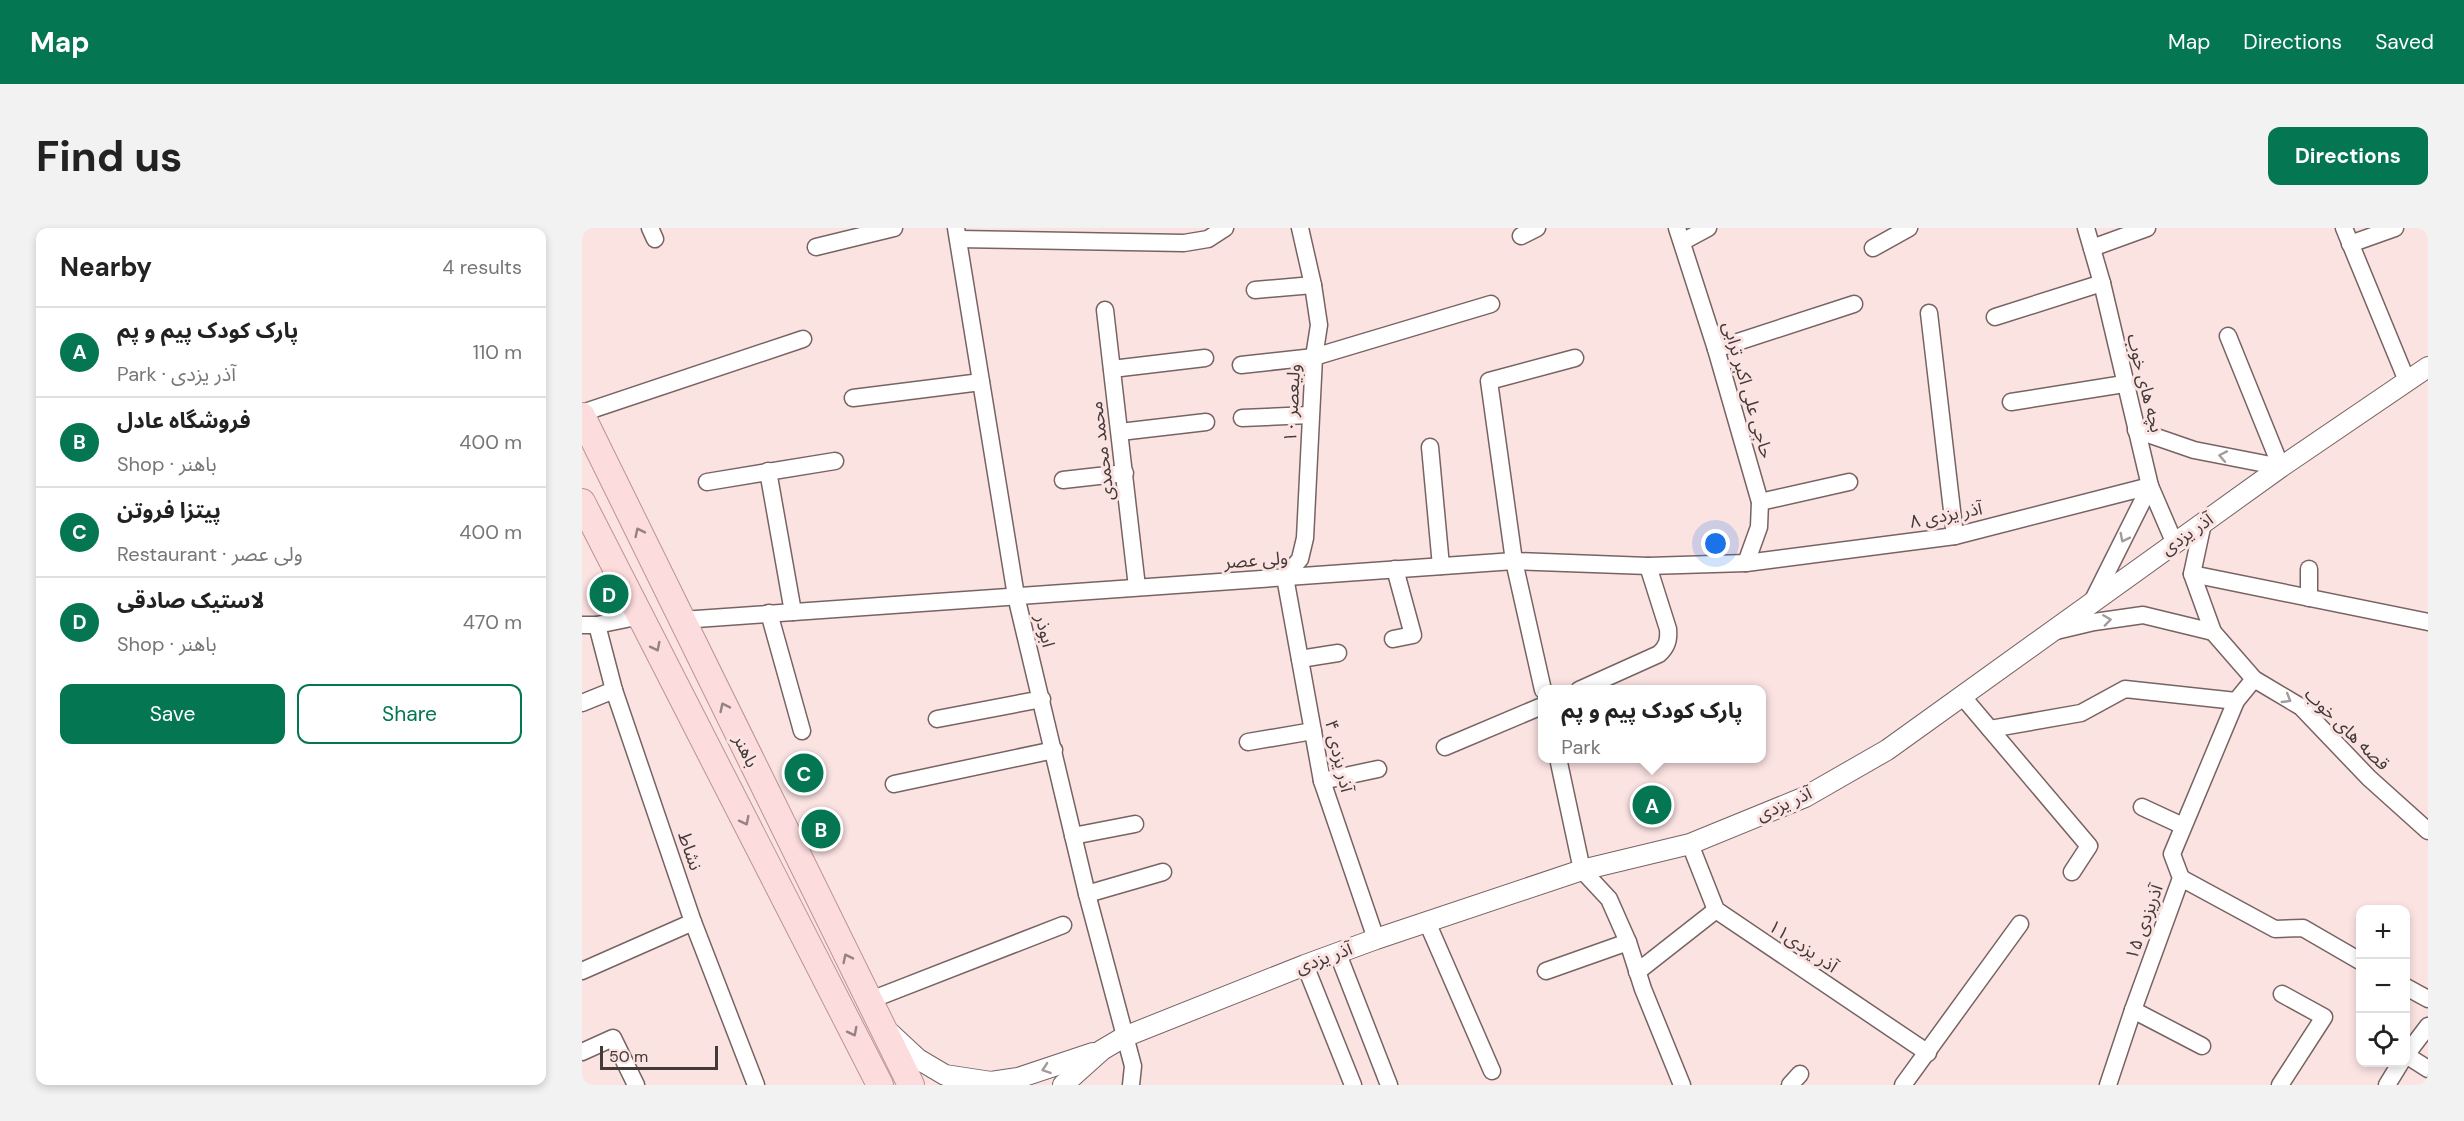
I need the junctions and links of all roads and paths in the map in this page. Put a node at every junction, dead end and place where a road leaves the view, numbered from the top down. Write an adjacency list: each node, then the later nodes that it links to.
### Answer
1 (894, 228): 14 (street)
2 (1225, 228): 10 (street)
3 (1300, 228): 18 (street, ۱۰ ولیعصر)
4 (1537, 228): 12 (street)
5 (1708, 228): 11 (street)
6 (2086, 228): 16 (street, بچه های خوب)
7 (2147, 228): 16 (street)
8 (2395, 228): 13 (street)
9 (1904, 229): 15 (street)
10 (957, 233): 35 (street, ابوذر)
11 (1680, 235): 27 (street, حاجی علی اکبر ترابی)
12 (1521, 236)
13 (2347, 236): 34 (street)
14 (816, 247)
15 (1873, 248)
16 (2092, 248): 17 (street, بچه های خوب)
17 (2102, 283): 24 (street); 36 (street, بچه های خوب)
18 (1313, 285): 19 (street); 28 (street, ۱۰ ولیعصر)
19 (1255, 290)
20 (1491, 304): 28 (street)
21 (1854, 304): 27 (street)
22 (1105, 310): 33 (street, محمد محمدی)
23 (1929, 313): 57 (street)
24 (1995, 317)
25 (2228, 336): 47 (street)
26 (803, 339): 39 (street)
27 (1716, 349): 55 (street, حاجی علی اکبر ترابی)
28 (1314, 357): 31 (street); 40 (street, ۱۰ ولیعصر)
29 (1205, 358): 33 (street)
30 (1575, 358): 59 (street)
31 (1241, 365)
32 (2428, 367): 34 (street, آذر یزدی)
33 (1112, 369): 44 (street, محمد محمدی)
34 (2407, 381): 47 (street, آذر یزدی)
35 (981, 382): 37 (street); 68 (street, ابوذر)
36 (2124, 384): 38 (street); 43 (street, بچه های خوب)
37 (853, 398)
38 (2011, 402)
39 (582, 414): 74 (main road, باهنر, one-way to 39)
40 (1310, 415): 41 (street); 66 (street, ۱۰ ولیعصر)
41 (1242, 418)
42 (1206, 422): 44 (street)
43 (2136, 430): 47 (street, one-way to 43); 53 (street, بچه های خوب)
44 (1120, 432): 49 (street, محمد محمدی)
45 (1430, 447): 61 (street)
46 (835, 461): 48 (street)
47 (2281, 467): 56 (street, آذر یزدی)
48 (768, 471): 51 (street); 71 (street)
49 (1125, 473): 50 (street); 67 (street, محمد محمدی)
50 (1063, 480)
51 (707, 482)
52 (1849, 482): 55 (street)
53 (2151, 486): 57 (street, ۸ آذر یزدی); 58 (street, بچه های خوب); 70 (street, one-way to 70)
54 (582, 502): 73 (main road, باهنر)
55 (1760, 502): 60 (street, حاجی علی اکبر ترابی)
56 (2203, 523): 58 (street, آذر یزدی); 65 (street)
57 (1955, 536): 60 (street, ۸ آذر یزدی)
58 (2175, 544): 70 (street, آذر یزدی)
59 (1514, 561): 61 (street, ولی عصر); 62 (street, ولی عصر); 83 (street)
60 (1746, 563): 62 (street, ولی عصر)
61 (1441, 566): 64 (street, ولی عصر)
62 (1648, 566): 84 (street)
63 (2309, 569): 69 (street)
64 (1395, 570): 66 (street, ولی عصر); 79 (street)
65 (2192, 574): 69 (street); 77 (street, قصه های خوب)
66 (1285, 577): 67 (street, ولی عصر); 81 (street, ۴ آذر یزدی)
67 (1137, 587): 68 (street, ولی عصر)
68 (1016, 596): 71 (street, ولی عصر); 87 (street, ابوذر)
69 (2309, 598): 75 (street)
70 (2093, 600): 78 (street, آذر یزدی)
71 (793, 612): 72 (street, ولی عصر)
72 (769, 613): 74 (street, ولی عصر); 94 (street)
73 (641, 616): 76 (street); 144 (main road, باهنر, one-way to 144)
74 (682, 620): 130 (main road, باهنر, one-way to 74)
75 (2428, 622)
76 (590, 625): 85 (street, نشاط)
77 (2213, 632): 78 (street, one-way to 77); 82 (street, قصه های خوب)
78 (2050, 633): 86 (street, آذر یزدی)
79 (1393, 639)
80 (1338, 653): 81 (street)
81 (1300, 659): 93 (street, ۴ آذر یزدی)
82 (2254, 679): 88 (street, ۱۵ آذریزدی); 105 (street, قصه های خوب, one-way to 105)
83 (1542, 685)
84 (1590, 685)
85 (615, 690): 89 (street); 114 (street, نشاط)
86 (1962, 696): 92 (street); 107 (street, آذر یزدی)
87 (1042, 699): 91 (street); 97 (street, ابوذر)
88 (2236, 701): 92 (street); 104 (street, ۱۵ آذریزدی)
89 (582, 703)
90 (1538, 708): 96 (street)
91 (937, 719)
92 (1990, 729): 110 (street)
93 (1313, 731): 95 (street); 100 (street, ۴ آذر یزدی)
94 (802, 732)
95 (1248, 742)
96 (1445, 747)
97 (1054, 750): 101 (street); 106 (street, ابوذر)
98 (1559, 763): 108 (street)
99 (1378, 769): 100 (street)
100 (1322, 781): 118 (street, ۴ آذر یزدی)
101 (894, 784)
102 (2142, 807): 104 (street)
103 (1135, 824): 106 (street)
104 (2183, 826): 111 (street, ۱۵ آذریزدی)
105 (2428, 831)
106 (1073, 836): 112 (street, ابوذر)
107 (1690, 844): 108 (street, آذر یزدی); 113 (street)
108 (1582, 870): 115 (street, آذر یزدی); 119 (street)
109 (1163, 872): 112 (street)
110 (2072, 872)
111 (2181, 878): 121 (street); 129 (street, ۱۵ آذریزدی)
112 (1087, 894): 132 (street, ابوذر)
113 (1716, 910): 125 (street); 137 (street, آذر یزدی۱۱)
114 (693, 922): 123 (street); 143 (street, نشاط)
115 (1427, 922): 118 (street, آذر یزدی); 141 (street)
116 (2020, 924): 137 (street)
117 (1063, 925): 130 (street)
118 (1376, 939): 120 (street, آذر یزدی)
119 (1628, 942): 124 (street); 125 (street)
120 (1338, 954): 122 (street, آذر یزدی); 149 (street)
121 (2357, 959)
122 (1305, 965): 132 (street, آذر یزدی); 148 (street)
123 (582, 971)
124 (1546, 971)
125 (1637, 972): 150 (street)
126 (2410, 989): 128 (street)
127 (2282, 994): 153 (street)
128 (2428, 999)
129 (2133, 1010): 133 (street); 152 (street, ۱۵ آذریزدی)
130 (874, 1012): 134 (street, one-way to 130); 145 (main road, باهنر)
131 (2428, 1026): 135 (street)
132 (1124, 1037): 134 (street, آذر یزدی); 147 (street, ابوذر)
133 (2202, 1046)
134 (1102, 1050): 146 (street, آذر یزدی)
135 (2410, 1050)
136 (582, 1052): 142 (street)
137 (1928, 1053): 151 (street)
138 (2410, 1058): 140 (street)
139 (2398, 1067): 154 (street)
140 (2428, 1069)
141 (1492, 1071)
142 (636, 1085)
143 (756, 1085)
144 (880, 1085)
145 (911, 1085)
146 (1063, 1085)
147 (1131, 1085)
148 (1353, 1085)
149 (1389, 1085)
150 (1682, 1085)
151 (1904, 1085)
152 (2108, 1085)
153 (2280, 1085)
154 (2387, 1085)

